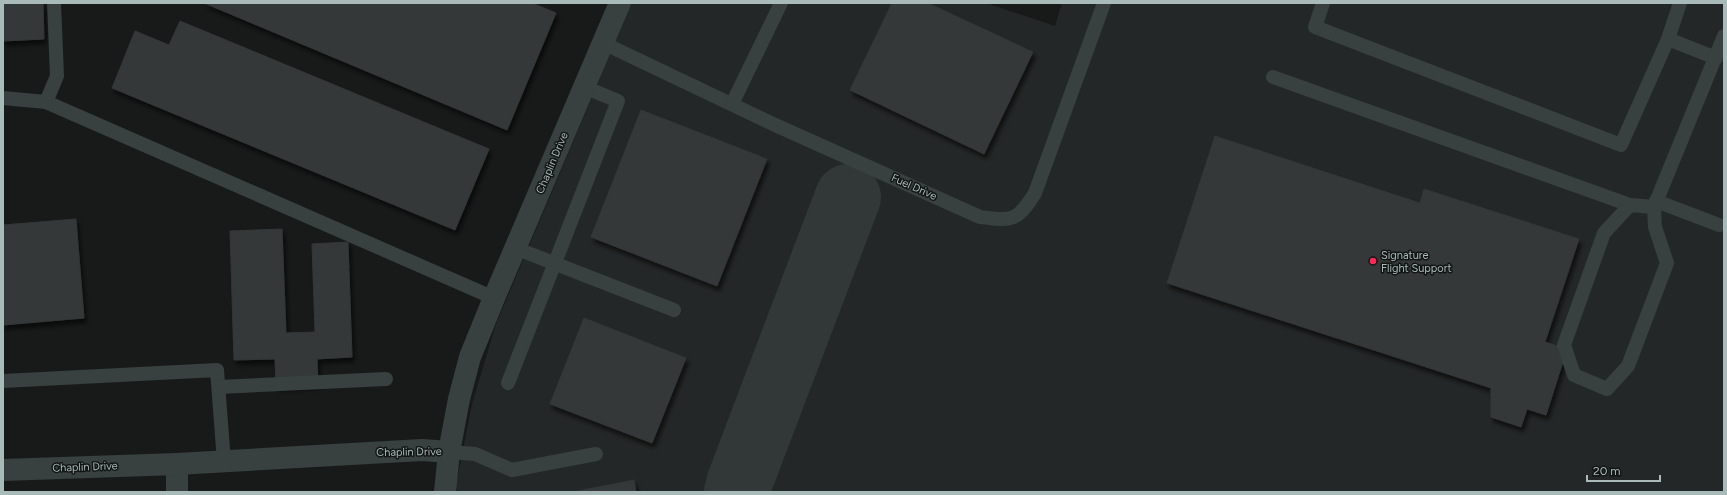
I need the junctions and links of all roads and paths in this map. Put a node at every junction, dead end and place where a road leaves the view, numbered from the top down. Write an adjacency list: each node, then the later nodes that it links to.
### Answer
1 (54, 3): 14 (lane)
2 (620, 3): 9 (street, Chaplin Drive)
3 (781, 3): 15 (lane)
4 (1104, 3): 15 (lane, Fuel Drive)
5 (1323, 3): 8 (lane)
6 (1680, 3): 8 (lane)
7 (1724, 36): 10 (lane)
8 (1668, 39): 10 (lane)
9 (603, 43): 12 (street, Chaplin Drive); 15 (lane, Fuel Drive)
10 (1716, 58): 16 (lane)
11 (1273, 77): 17 (lane)
12 (584, 87): 19 (street, Chaplin Drive); 20 (lane)
13 (3, 98): 14 (lane)
14 (46, 102): 21 (lane)
15 (732, 104)
16 (1655, 204): 17 (lane); 17 (lane); 18 (lane)
17 (1630, 205)
18 (1719, 225)
19 (515, 248): 20 (lane); 21 (street, Chaplin Drive)
20 (555, 263): 22 (lane); 25 (lane)
21 (494, 298): 27 (street, Chaplin Drive)
22 (674, 310)
23 (386, 379): 26 (lane)
24 (3, 381): 26 (lane)
25 (508, 383)
26 (219, 387): 29 (lane)
27 (449, 452): 28 (lane); 29 (street, Chaplin Drive); 33 (street)
28 (596, 454)
29 (224, 462): 30 (street, Chaplin Drive)
30 (177, 464): 31 (street, Chaplin Drive); 32 (street)
31 (3, 470)
32 (177, 492)
33 (445, 492)

